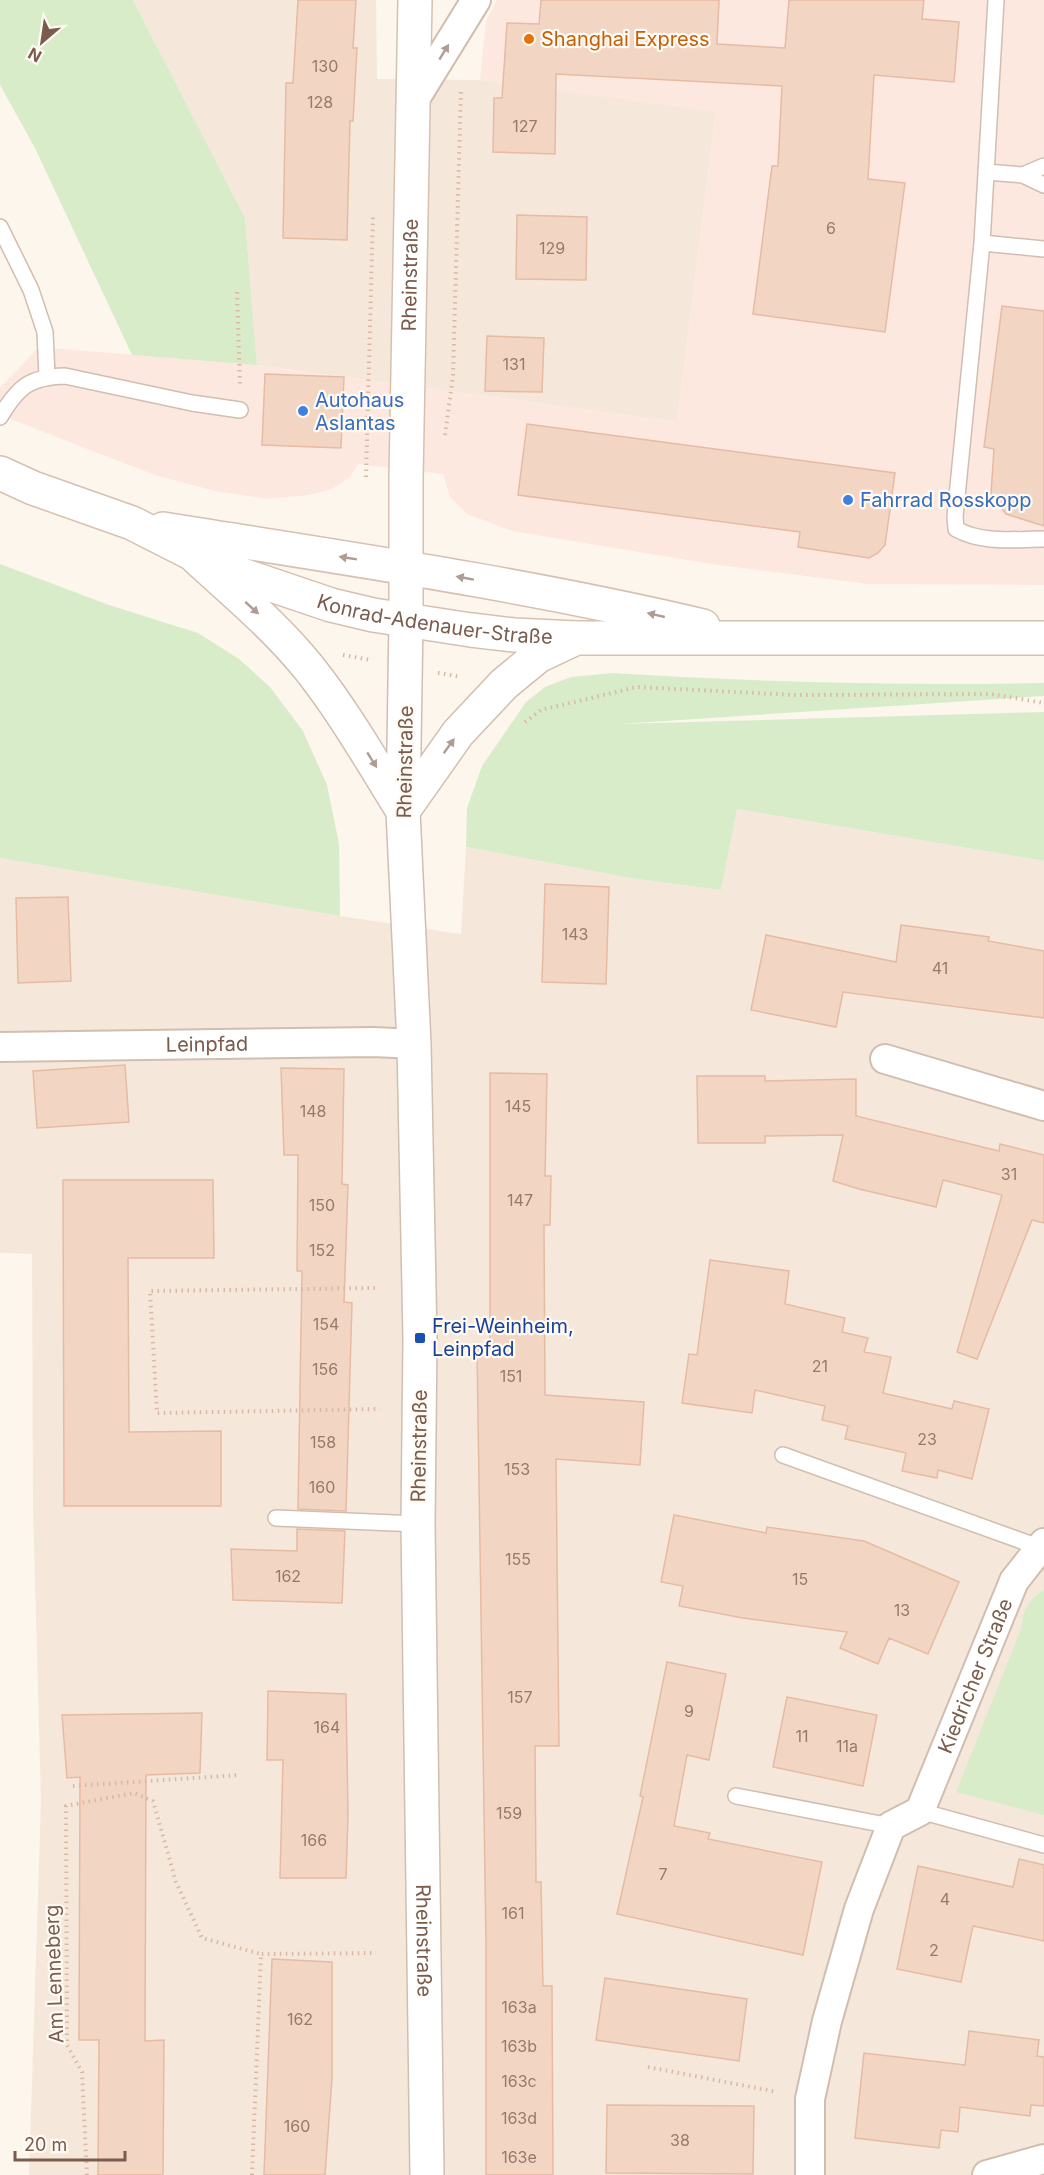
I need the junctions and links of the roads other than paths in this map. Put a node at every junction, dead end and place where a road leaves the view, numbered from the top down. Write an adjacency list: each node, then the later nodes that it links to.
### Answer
1 (415, 0): 4 (main road, Rheinstraße)
2 (476, 0): 4 (street, one-way to 2)
3 (996, 0): 6 (lane)
4 (413, 102): 19 (main road, Rheinstraße)
5 (1044, 166): 7 (lane)
6 (986, 172): 7 (lane); 10 (lane)
7 (1023, 175): 8 (lane)
8 (1044, 185)
9 (0, 227): 12 (lane)
10 (982, 243): 11 (lane); 17 (lane)
11 (1044, 249)
12 (46, 376): 13 (lane); 14 (lane)
13 (240, 410)
14 (0, 417)
15 (0, 473): 16 (main road, Konrad-Adenauer-Straße)
16 (132, 524): 18 (main road, Konrad-Adenauer-Straße); 19 (main road, Konrad-Adenauer-Straße, one-way to 16)
17 (1044, 539)
18 (193, 554): 20 (main road, Konrad-Adenauer-Straße); 24 (main road, one-way to 24)
19 (406, 568): 20 (main road, Rheinstraße); 22 (main road, Konrad-Adenauer-Straße, one-way to 19)
20 (406, 619): 21 (main road, Konrad-Adenauer-Straße); 24 (main road, Rheinstraße)
21 (576, 638): 22 (main road, Konrad-Adenauer-Straße); 24 (main road, one-way to 21)
22 (754, 638): 23 (main road, Konrad-Adenauer-Straße)
23 (1044, 638)
24 (403, 811): 25 (main road, Rheinstraße)
25 (414, 1044): 26 (street, Leinpfad); 31 (main road, Rheinstraße)
26 (0, 1047)
27 (885, 1059): 28 (street)
28 (1044, 1106)
29 (783, 1455): 32 (lane, Kiedricher Straße)
30 (276, 1518): 31 (lane, Rheinstraße)
31 (418, 1524): 38 (main road, Rheinstraße)
32 (1043, 1546): 34 (street, Kiedricher Straße)
33 (736, 1796): 35 (lane)
34 (920, 1811): 35 (street); 36 (lane)
35 (891, 1826): 39 (street)
36 (1044, 1845)
37 (1044, 2159): 40 (street)
38 (427, 2175)
39 (810, 2175)
40 (987, 2175)

